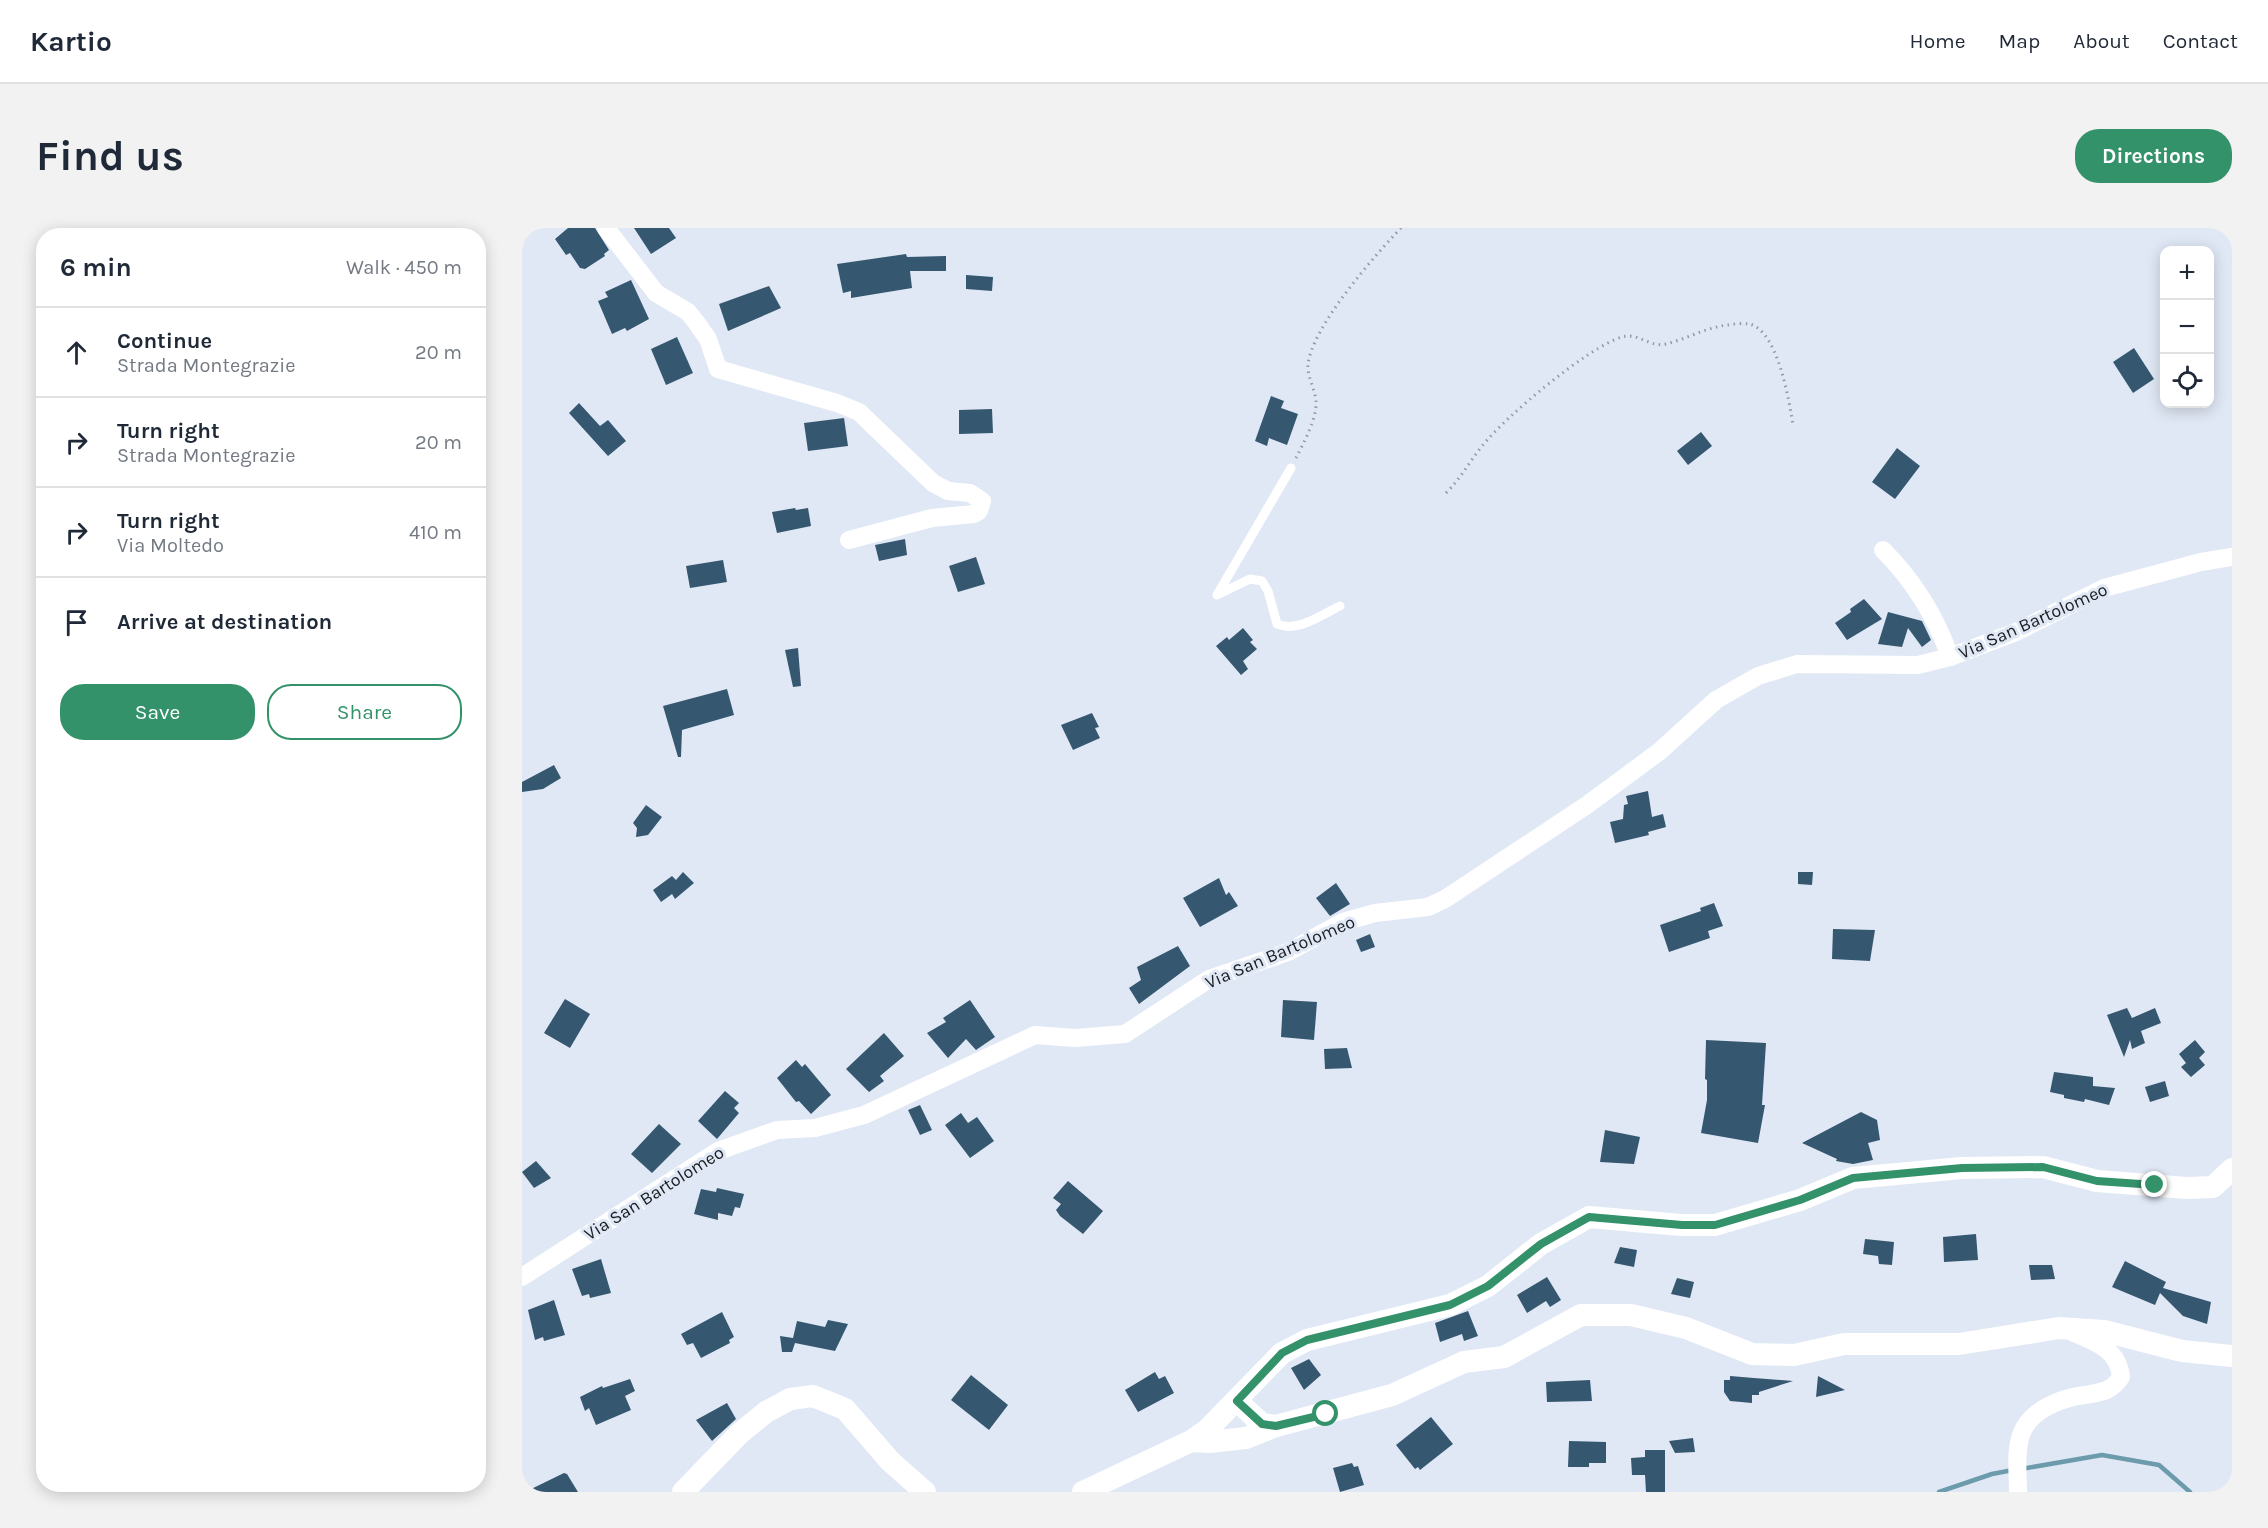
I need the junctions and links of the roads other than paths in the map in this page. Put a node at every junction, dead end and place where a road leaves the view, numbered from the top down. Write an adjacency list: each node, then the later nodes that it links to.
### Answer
1 (606, 228): 3 (street)
2 (1291, 468): 6 (lane)
3 (849, 540)
4 (1883, 550): 7 (street)
5 (2232, 557): 7 (street, Via San Bartolomeo)
6 (1340, 606)
7 (1950, 657): 9 (street, Via San Bartolomeo)
8 (2232, 1169): 12 (street)
9 (522, 1277)
10 (2059, 1328): 11 (street); 13 (street); 15 (street)
11 (2232, 1356)
12 (1237, 1401): 13 (street); 14 (street)
13 (1276, 1426): 14 (street)
14 (1191, 1441): 18 (street)
15 (2018, 1491)
16 (683, 1492): 17 (street)
17 (925, 1492)
18 (1083, 1492)

